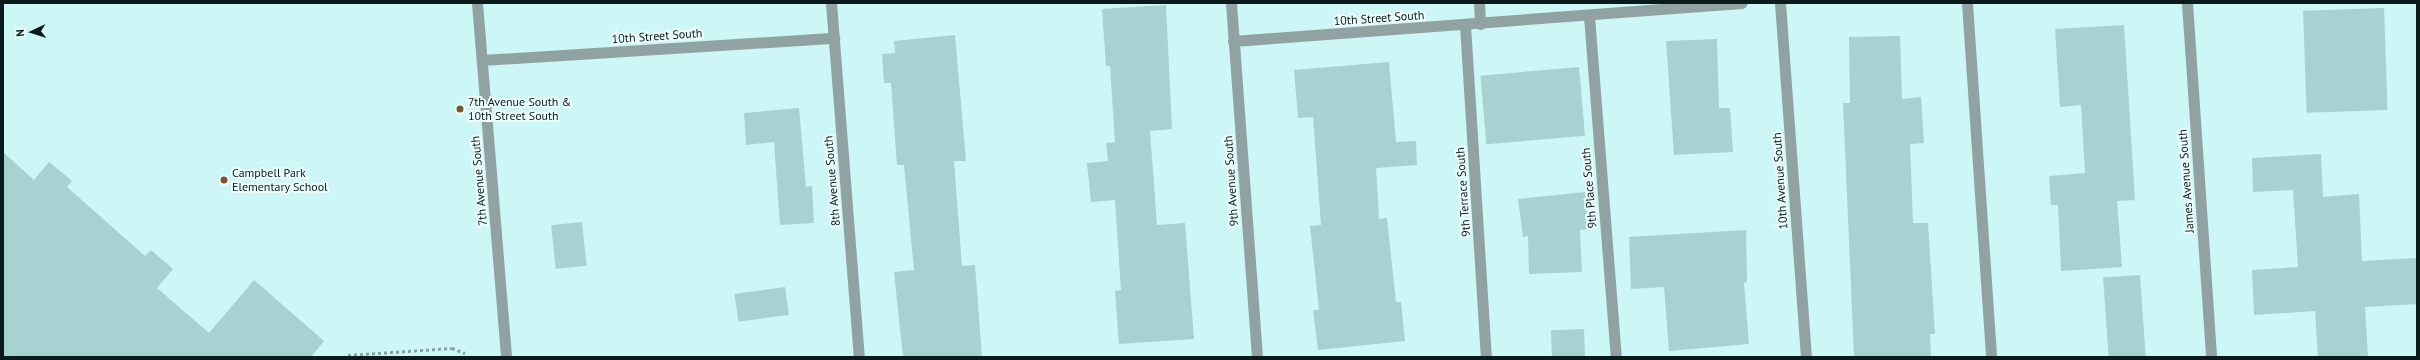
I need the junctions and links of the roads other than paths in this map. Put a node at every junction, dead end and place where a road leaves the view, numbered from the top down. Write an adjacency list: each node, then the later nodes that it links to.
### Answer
1 (477, 3): 14 (street, 7th Avenue South)
2 (831, 3): 12 (street, 8th Avenue South)
3 (1231, 3): 13 (street, 9th Avenue South)
4 (1479, 3): 10 (street)
5 (1742, 3): 9 (street, 10th Street South)
6 (1780, 3): 20 (street, 10th Avenue South)
7 (1967, 3): 21 (street)
8 (2187, 3): 22 (street, James Avenue South)
9 (1589, 16): 10 (street, 10th Street South); 19 (street, 9th Place South)
10 (1480, 24): 11 (street, 10th Street South)
11 (1465, 25): 13 (street, 10th Street South); 18 (street, 9th Terrace South)
12 (834, 38): 14 (street, 10th Street South); 16 (street, 8th Avenue South)
13 (1233, 41): 17 (street, 9th Avenue South)
14 (482, 60): 15 (street, 7th Avenue South)
15 (506, 357)
16 (859, 357)
17 (1257, 357)
18 (1486, 357)
19 (1616, 357)
20 (1806, 357)
21 (1991, 357)
22 (2211, 357)

